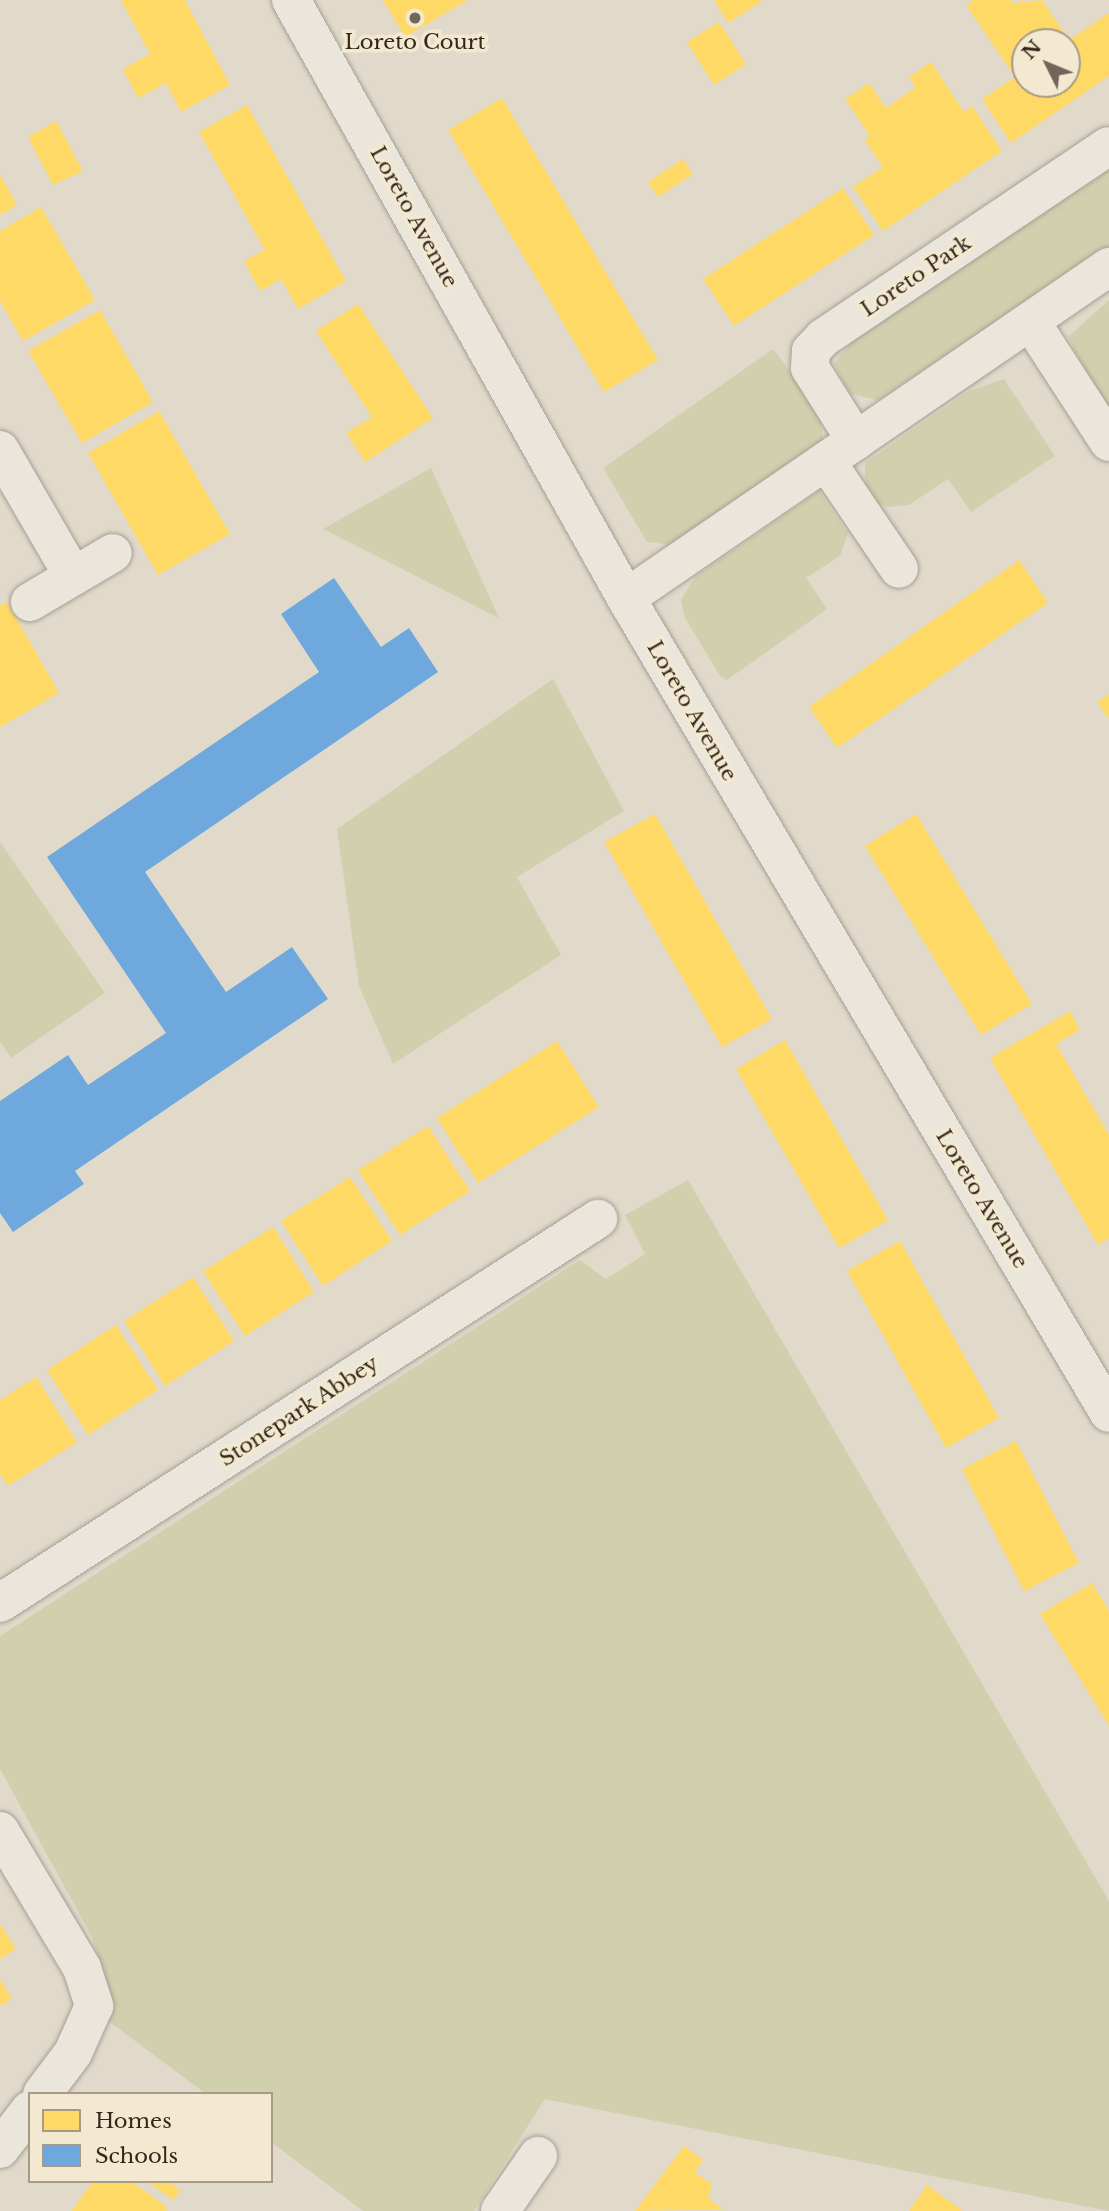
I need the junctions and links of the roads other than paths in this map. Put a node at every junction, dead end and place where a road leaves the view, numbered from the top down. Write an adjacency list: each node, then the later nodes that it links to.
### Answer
1 (291, 0): 11 (street, Loreto Avenue)
2 (1109, 146): 7 (street, Loreto Park)
3 (1109, 267): 4 (street)
4 (1031, 322): 5 (street); 7 (street)
5 (1109, 442)
6 (0, 450): 10 (street)
7 (841, 451): 9 (street); 11 (street)
8 (113, 553): 10 (street)
9 (900, 569)
10 (73, 576): 12 (street)
11 (626, 598): 14 (street, Loreto Avenue)
12 (30, 602)
13 (598, 1219): 15 (street, Stonepark Abbey)
14 (1109, 1413)
15 (0, 1603)
16 (0, 1831): 17 (street)
17 (44, 2092)
18 (28, 2113): 19 (street)
19 (0, 2149)
20 (538, 2156): 21 (street)
21 (500, 2211)

